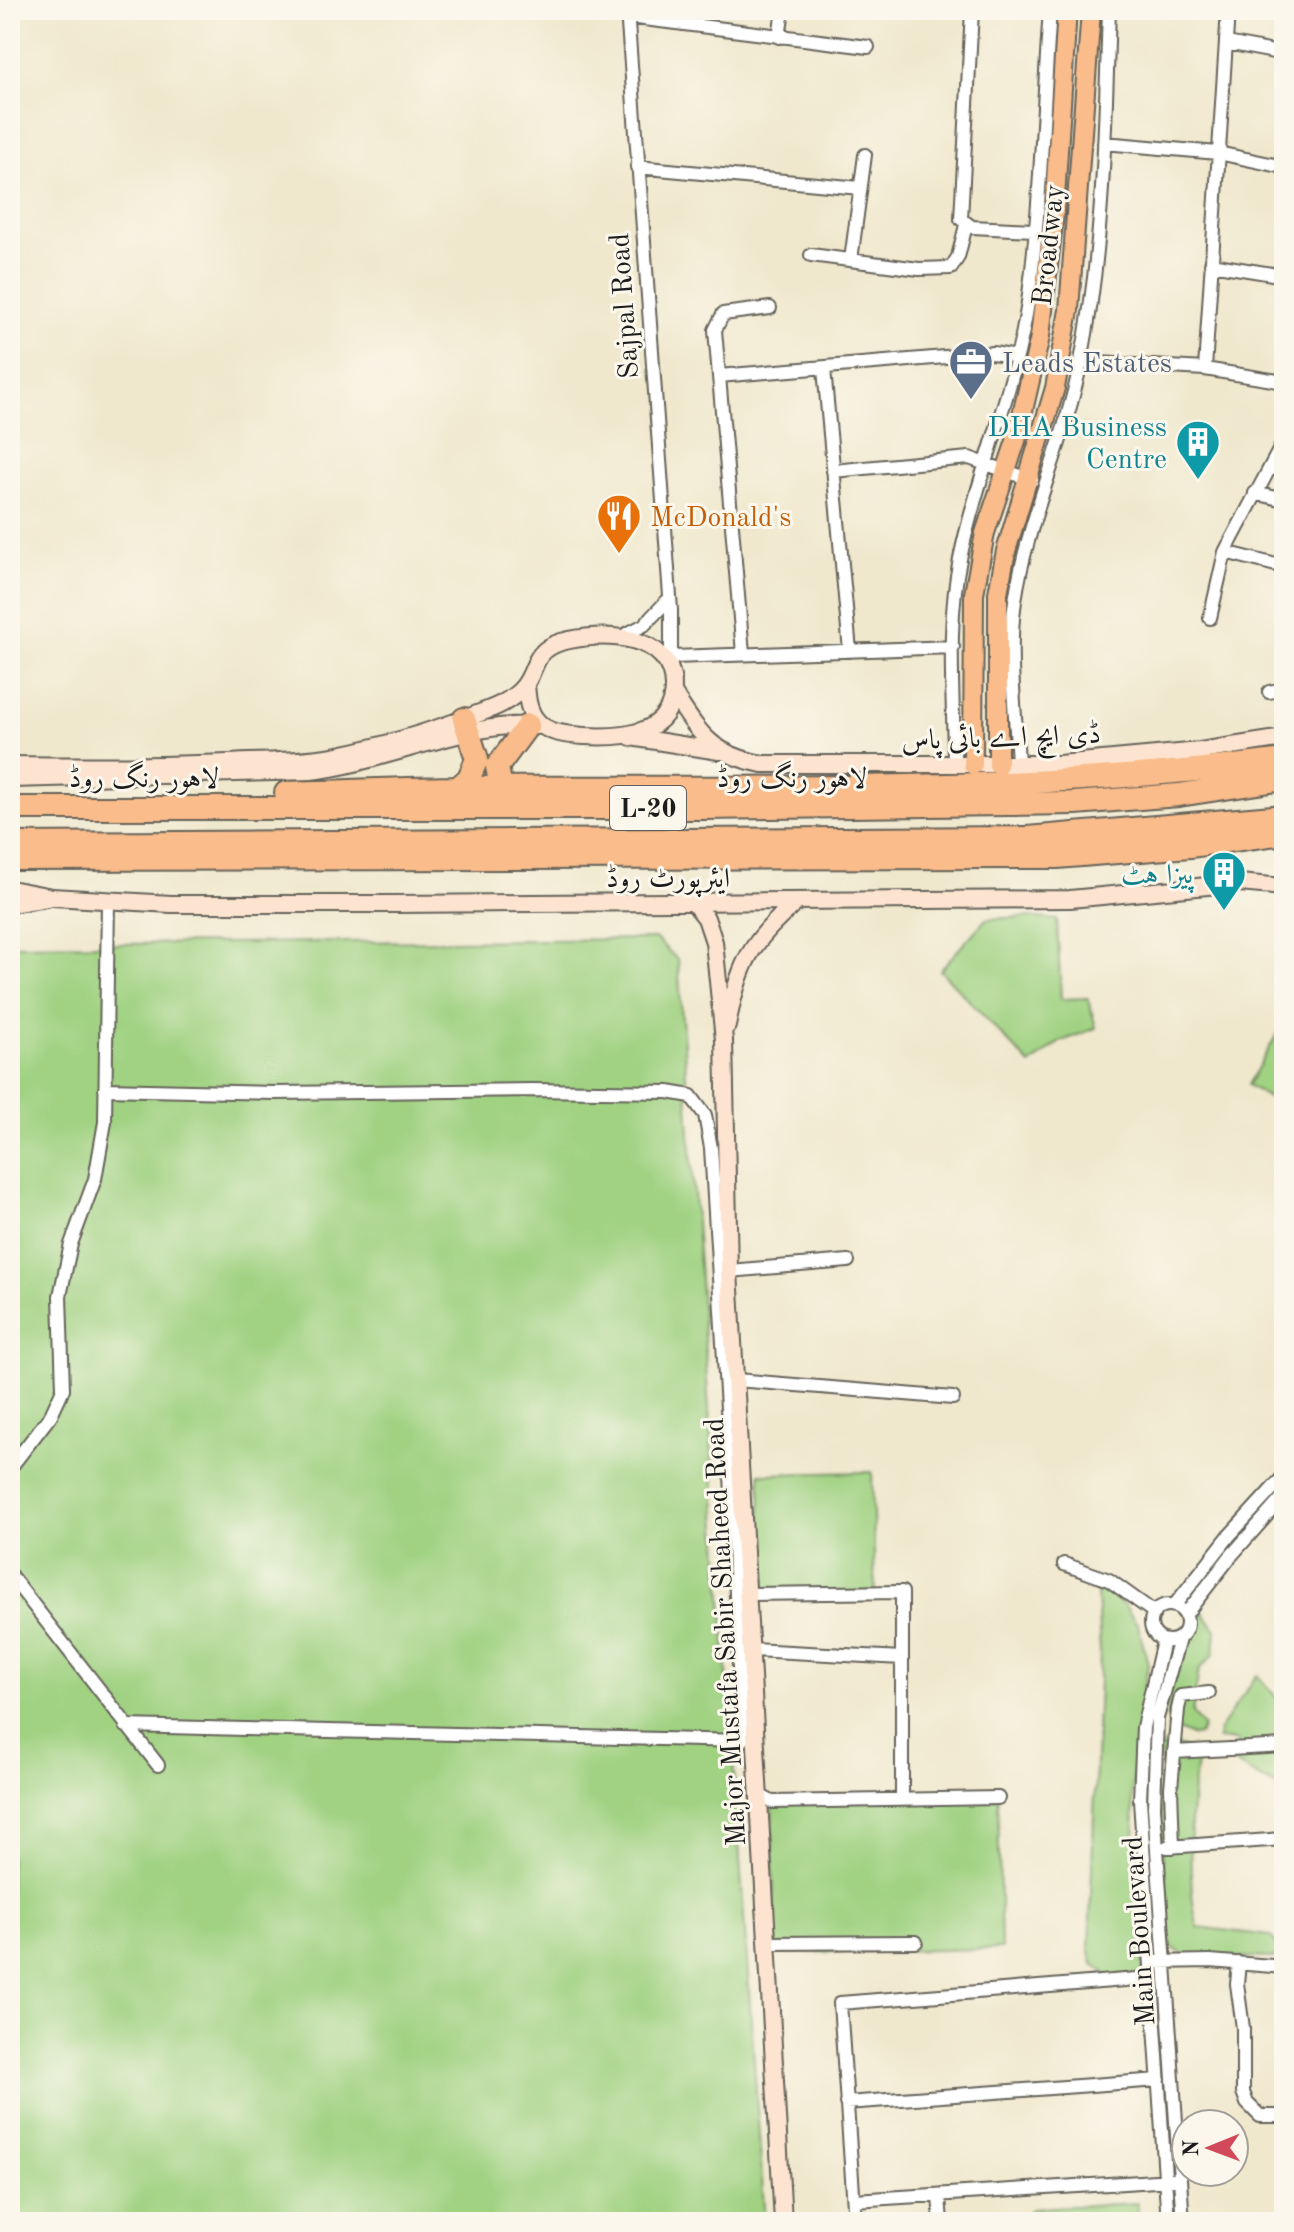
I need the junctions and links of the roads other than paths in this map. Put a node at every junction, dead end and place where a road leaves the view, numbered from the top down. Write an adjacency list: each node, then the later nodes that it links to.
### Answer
1 (783, 10): 9 (street)
2 (972, 10): 19 (street)
3 (1050, 10): 20 (street)
4 (1067, 10): 33 (main road, Broadway)
5 (1091, 10): 35 (main road, Broadway)
6 (1109, 10): 13 (street)
7 (1228, 10): 10 (street)
8 (627, 14): 9 (street); 16 (street, Sajpal Road)
9 (779, 37): 11 (street)
10 (1227, 43): 12 (street); 14 (street)
11 (868, 47)
12 (1284, 54)
13 (1104, 143): 14 (street); 27 (street)
14 (1218, 153): 17 (street); 23 (street)
15 (865, 155): 18 (street)
16 (637, 167): 18 (street); 41 (street, Sajpal Road)
17 (1284, 167)
18 (860, 188): 22 (street)
19 (966, 225): 20 (street); 22 (street)
20 (1034, 230): 26 (street)
21 (811, 255): 22 (street)
22 (851, 260)
23 (1211, 264): 24 (street); 29 (street)
24 (1284, 276)
25 (770, 308): 30 (street)
26 (1017, 357): 28 (street); 33 (street)
27 (1081, 362): 29 (street); 36 (street)
28 (824, 369): 30 (street); 34 (street)
29 (1205, 369): 31 (street)
30 (719, 376): 46 (street)
31 (1284, 382)
32 (1284, 441): 37 (street)
33 (997, 466): 34 (street); 35 (street); 44 (street); 59 (main road, Broadway)
34 (833, 471): 45 (street)
35 (1028, 479): 36 (street); 60 (main road, Broadway)
36 (1046, 486): 61 (street)
37 (1255, 493): 38 (street); 39 (street)
38 (1284, 500)
39 (1225, 552): 40 (street); 42 (street)
40 (1284, 567)
41 (669, 599): 43 (street); 47 (street, Sajpal Road)
42 (1210, 618)
43 (617, 638): 47 (main road); 48 (main road)
44 (953, 647): 45 (street); 59 (street)
45 (850, 651): 46 (street)
46 (743, 653): 47 (street)
47 (672, 665): 51 (main road)
48 (526, 684): 52 (main road); 53 (main road)
49 (1284, 689): 50 (street)
50 (1269, 692)
51 (673, 693): 54 (main road); 56 (main road)
52 (535, 725): 53 (main road); 54 (main road); 65 (highway)
53 (466, 727): 58 (main road); 62 (main road); 64 (highway)
54 (627, 736): 56 (main road, ڈی ایچ اے بائی پاس)
55 (1284, 738): 61 (main road, ڈی ایچ اے بائی پاس)
56 (720, 751): 59 (main road, ڈی ایچ اے بائی پاس)
57 (1284, 760): 65 (highway)
58 (10, 765)
59 (963, 765): 60 (main road, ڈی ایچ اے بائی پاس)
60 (998, 765): 61 (main road, ڈی ایچ اے بائی پاس)
61 (1018, 765)
62 (10, 779)
63 (1284, 779): 66 (highway, لاہور رنگ روڈ / L-20)
64 (458, 788): 65 (highway); 66 (highway)
65 (501, 788)
66 (107, 807): 67 (highway, لاہور رنگ روڈ / L-20)
67 (10, 808)
68 (1284, 816): 70 (highway, L-20)
69 (1284, 833): 71 (highway)
70 (10, 844)
71 (10, 859)
72 (1284, 887): 76 (main road, ایئرپورٹ روڈ)
73 (10, 889): 74 (main road, ایئرپورٹ روڈ)
74 (52, 897): 75 (main road, ایئرپورٹ روڈ); 78 (main road, ایئرپورٹ روڈ)
75 (108, 901): 77 (main road, ایئرپورٹ روڈ); 80 (street)
76 (797, 902): 77 (main road, ایئرپورٹ روڈ); 79 (main road)
77 (694, 903): 79 (main road)
78 (10, 904)
79 (724, 1040): 82 (main road, Major Mustafa Sabir Shaheed Road)
80 (105, 1089): 85 (street); 99 (street)
81 (848, 1261): 82 (street)
82 (729, 1271): 83 (main road, Major Mustafa Sabir Shaheed Road)
83 (736, 1380): 84 (street); 90 (main road, Major Mustafa Sabir Shaheed Road)
84 (953, 1398)
85 (10, 1468)
86 (1284, 1476): 91 (street)
87 (1284, 1496): 93 (street)
88 (1064, 1564): 92 (street)
89 (10, 1575): 99 (street)
90 (748, 1594): 96 (main road, Major Mustafa Sabir Shaheed Road); 97 (street)
91 (1174, 1606): 92 (street); 93 (street)
92 (1155, 1613): 95 (street)
93 (1185, 1615): 94 (street)
94 (1179, 1639): 95 (street); 100 (street, Main Boulevard)
95 (1163, 1641): 100 (street, Main Boulevard)
96 (751, 1650): 97 (street); 105 (main road, Major Mustafa Sabir Shaheed Road)
97 (902, 1658): 106 (street)
98 (1209, 1693): 101 (street)
99 (126, 1726): 104 (street)
100 (1150, 1728): 101 (street); 109 (street, Main Boulevard); 114 (street, Main Boulevard)
101 (1176, 1733): 103 (street)
102 (1284, 1746): 103 (street)
103 (1174, 1752): 110 (street)
104 (158, 1765)
105 (759, 1795): 106 (street); 112 (main road, Major Mustafa Sabir Shaheed Road)
106 (902, 1798): 107 (street)
107 (998, 1798)
108 (1284, 1839): 110 (street)
109 (1155, 1847): 110 (street); 113 (street, Main Boulevard)
110 (1173, 1847)
111 (916, 1942): 112 (street)
112 (768, 1943): 127 (main road, Major Mustafa Sabir Shaheed Road)
113 (1163, 1961): 114 (street); 115 (street); 120 (street, Main Boulevard)
114 (1149, 1962): 117 (street, Main Boulevard)
115 (1239, 1963): 116 (street); 121 (street)
116 (1284, 1967)
117 (1150, 1978): 118 (street, Main Boulevard); 119 (street)
118 (1159, 2080): 119 (street); 122 (street, Main Boulevard)
119 (846, 2103): 126 (street)
120 (1174, 2108)
121 (1284, 2116)
122 (1165, 2181): 123 (street); 125 (street); 130 (street, Main Boulevard)
123 (1170, 2181)
124 (1181, 2188): 131 (street, Main Boulevard)
125 (939, 2196): 126 (street); 129 (street)
126 (854, 2200): 128 (street)
127 (783, 2222)
128 (855, 2222)
129 (941, 2222)
130 (1168, 2222)
131 (1183, 2222)

